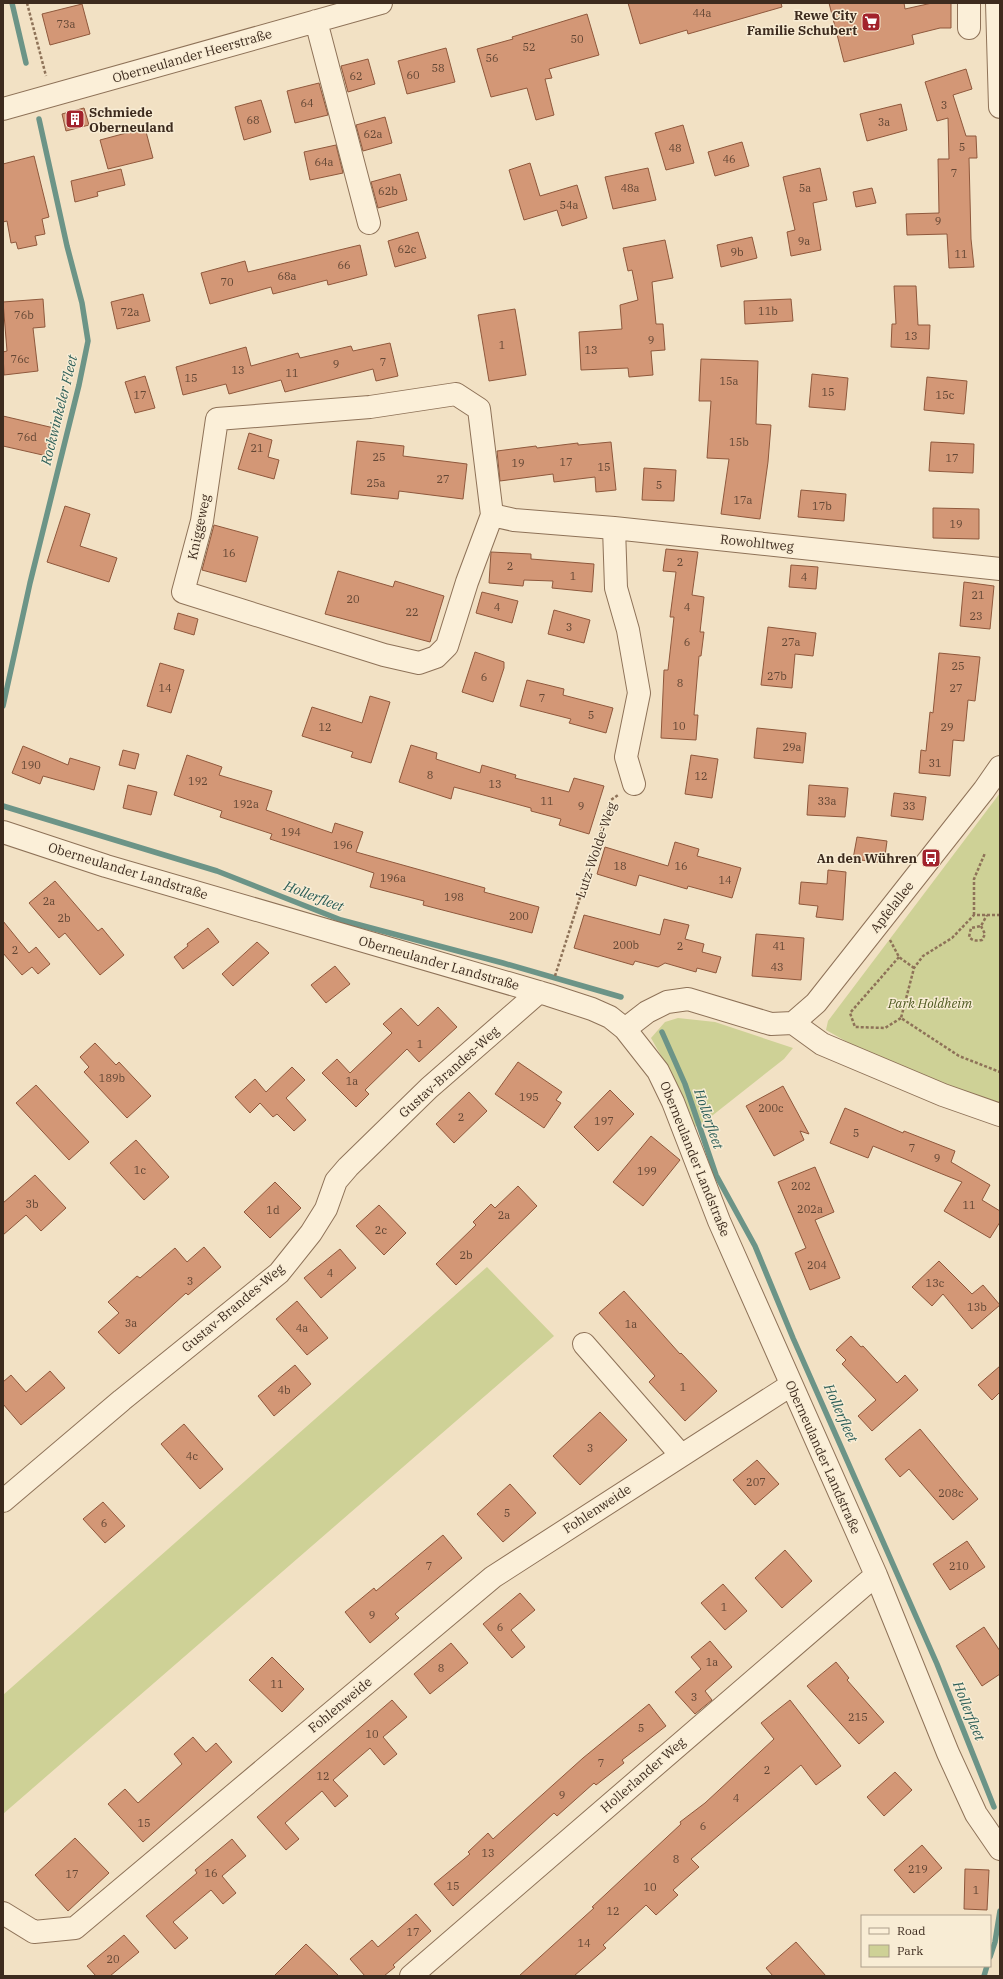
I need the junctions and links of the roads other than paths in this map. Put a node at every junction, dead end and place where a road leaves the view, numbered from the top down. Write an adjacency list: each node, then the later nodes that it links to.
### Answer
1 (381, 3): 4 (street, Oberneulander Heerstraße)
2 (969, 3): 5 (street)
3 (997, 3): 6 (street)
4 (316, 21): 7 (street, Oberneulander Heerstraße); 8 (street)
5 (969, 28)
6 (1000, 107)
7 (3, 109)
8 (369, 223)
9 (492, 515): 9 (street, Kniggeweg); 10 (street, Rowohltweg)
10 (614, 528): 11 (street, Rowohltweg); 13 (street)
11 (1000, 569)
12 (1000, 767): 16 (street, Apfelallee)
13 (634, 784)
14 (3, 832): 15 (street, Oberneulander Landstraße)
15 (539, 992): 17 (street, Oberneulander Landstraße); 22 (street, Gustav-Brandes-Weg)
16 (793, 1023): 17 (street); 18 (street)
17 (625, 1029): 20 (street, Oberneulander Landstraße)
18 (1000, 1115)
19 (584, 1344): 21 (street)
20 (791, 1385): 21 (street, Fohlenweide); 23 (street, Oberneulander Landstraße)
21 (681, 1455): 25 (street, Fohlenweide)
22 (3, 1501)
23 (876, 1575): 24 (street, Oberneulander Landstraße); 26 (street, Hollerlander Weg)
24 (1000, 1849)
25 (3, 1913)
26 (411, 1976)

